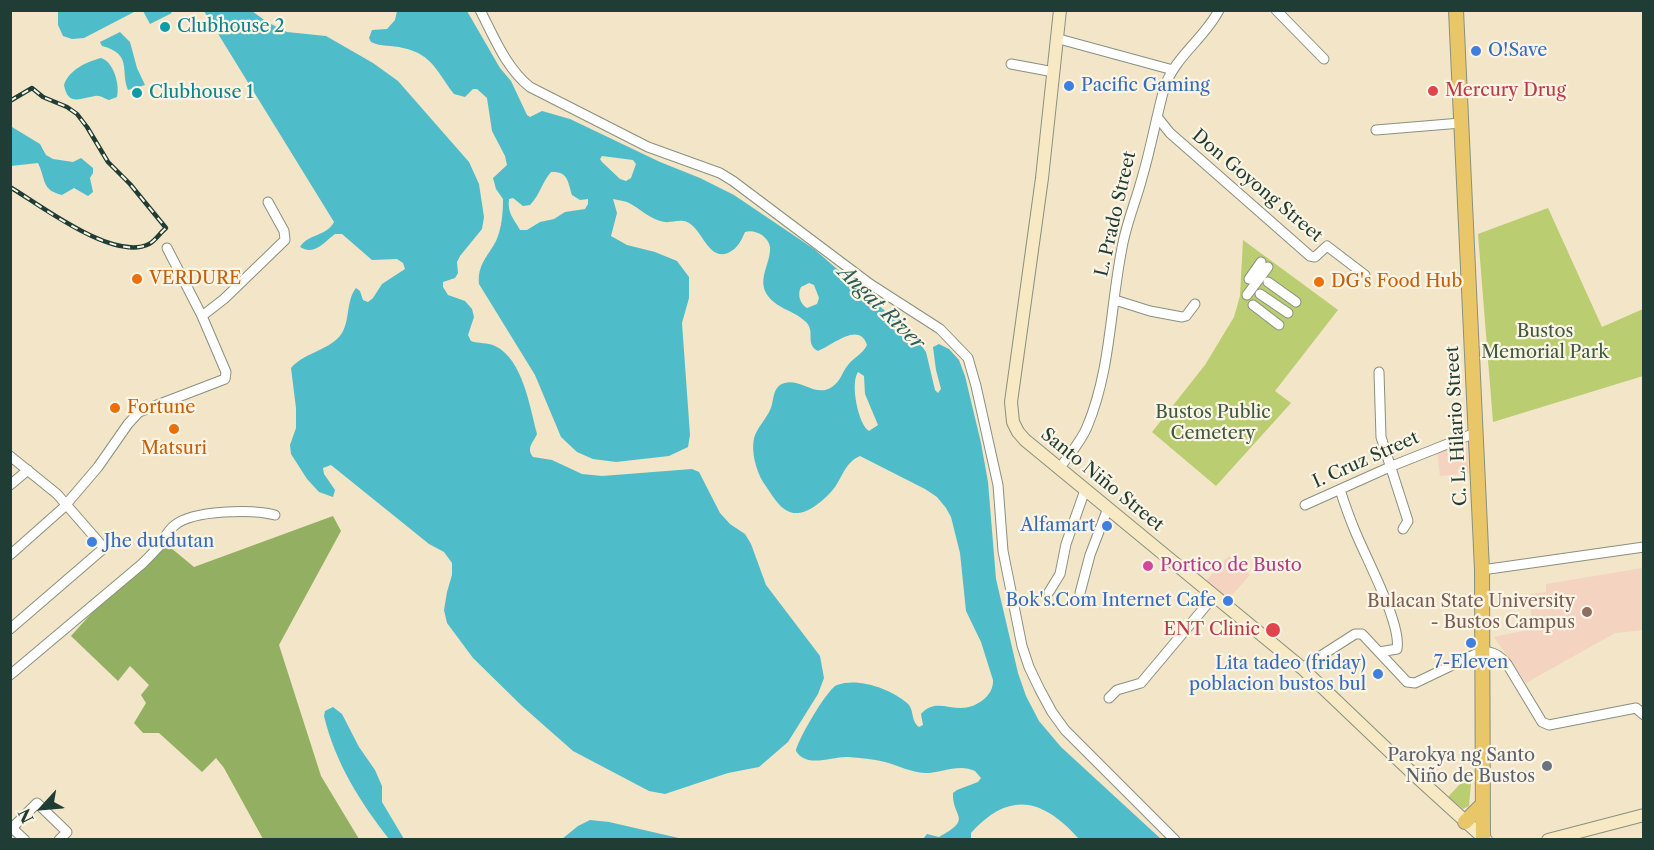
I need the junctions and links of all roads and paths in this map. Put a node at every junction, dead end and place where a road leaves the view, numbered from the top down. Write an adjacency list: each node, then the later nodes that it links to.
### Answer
1 (480, 10): 60 (street)
2 (1060, 10): 6 (street, Santo Niño Street)
3 (1219, 10): 9 (street, L. Prado Street)
4 (1276, 10): 7 (street)
5 (1456, 10): 12 (main road, C. L. Hilario Street)
6 (1059, 39): 9 (street); 10 (street, Santo Niño Street)
7 (1324, 59)
8 (1011, 64): 10 (street)
9 (1173, 70): 11 (street, L. Prado Street)
10 (1054, 72): 32 (street, Santo Niño Street)
11 (1158, 118): 16 (street, Don Goyong Street); 21 (street, L. Prado Street)
12 (1461, 123): 13 (street); 29 (main road, C. L. Hilario Street)
13 (1376, 130)
14 (268, 202): 26 (street)
15 (167, 248): 26 (street)
16 (1365, 275)
17 (1249, 279): 20 (street)
18 (1268, 282): 22 (street)
19 (1260, 294): 25 (street)
20 (1247, 295)
21 (1115, 300): 23 (street); 32 (street, L. Prado Street)
22 (1296, 302)
23 (1195, 304)
24 (1252, 305): 27 (street)
25 (1288, 313)
26 (202, 316): 37 (street)
27 (1279, 325)
28 (1379, 372): 31 (street)
29 (1475, 433): 31 (street, I. Cruz Street); 44 (main road, C. L. Hilario Street)
30 (10, 456): 33 (street)
31 (1392, 466): 36 (street, I. Cruz Street); 41 (street)
32 (1059, 469): 35 (street, Santo Niño Street)
33 (28, 470): 34 (street); 37 (street)
34 (10, 485)
35 (1085, 490): 39 (street, Santo Niño Street); 45 (street)
36 (1340, 490): 38 (street, I. Cruz Street); 50 (street)
37 (66, 504): 43 (street); 48 (street)
38 (1305, 505)
39 (1108, 508): 46 (street); 47 (street, Santo Niño Street)
40 (275, 515): 52 (street)
41 (1402, 529)
42 (1644, 547): 44 (street)
43 (10, 555)
44 (1482, 570): 49 (main road, C. L. Hilario Street)
45 (1049, 592)
46 (1080, 593)
47 (1214, 596): 51 (street, Santo Niño Street); 53 (street)
48 (10, 630)
49 (1482, 651): 50 (street); 54 (street); 55 (main road, C. L. Hilario Street)
50 (1379, 652): 51 (street)
51 (1302, 668): 57 (street, Santo Niño Street)
52 (10, 675)
53 (1109, 698)
54 (1644, 715)
55 (1482, 805): 57 (main road, C. L. Hilario Street); 57 (main road)
56 (1644, 815): 61 (street)
57 (1478, 834)
58 (25, 840): 59 (street)
59 (60, 840)
60 (1175, 840)
61 (1548, 840)

